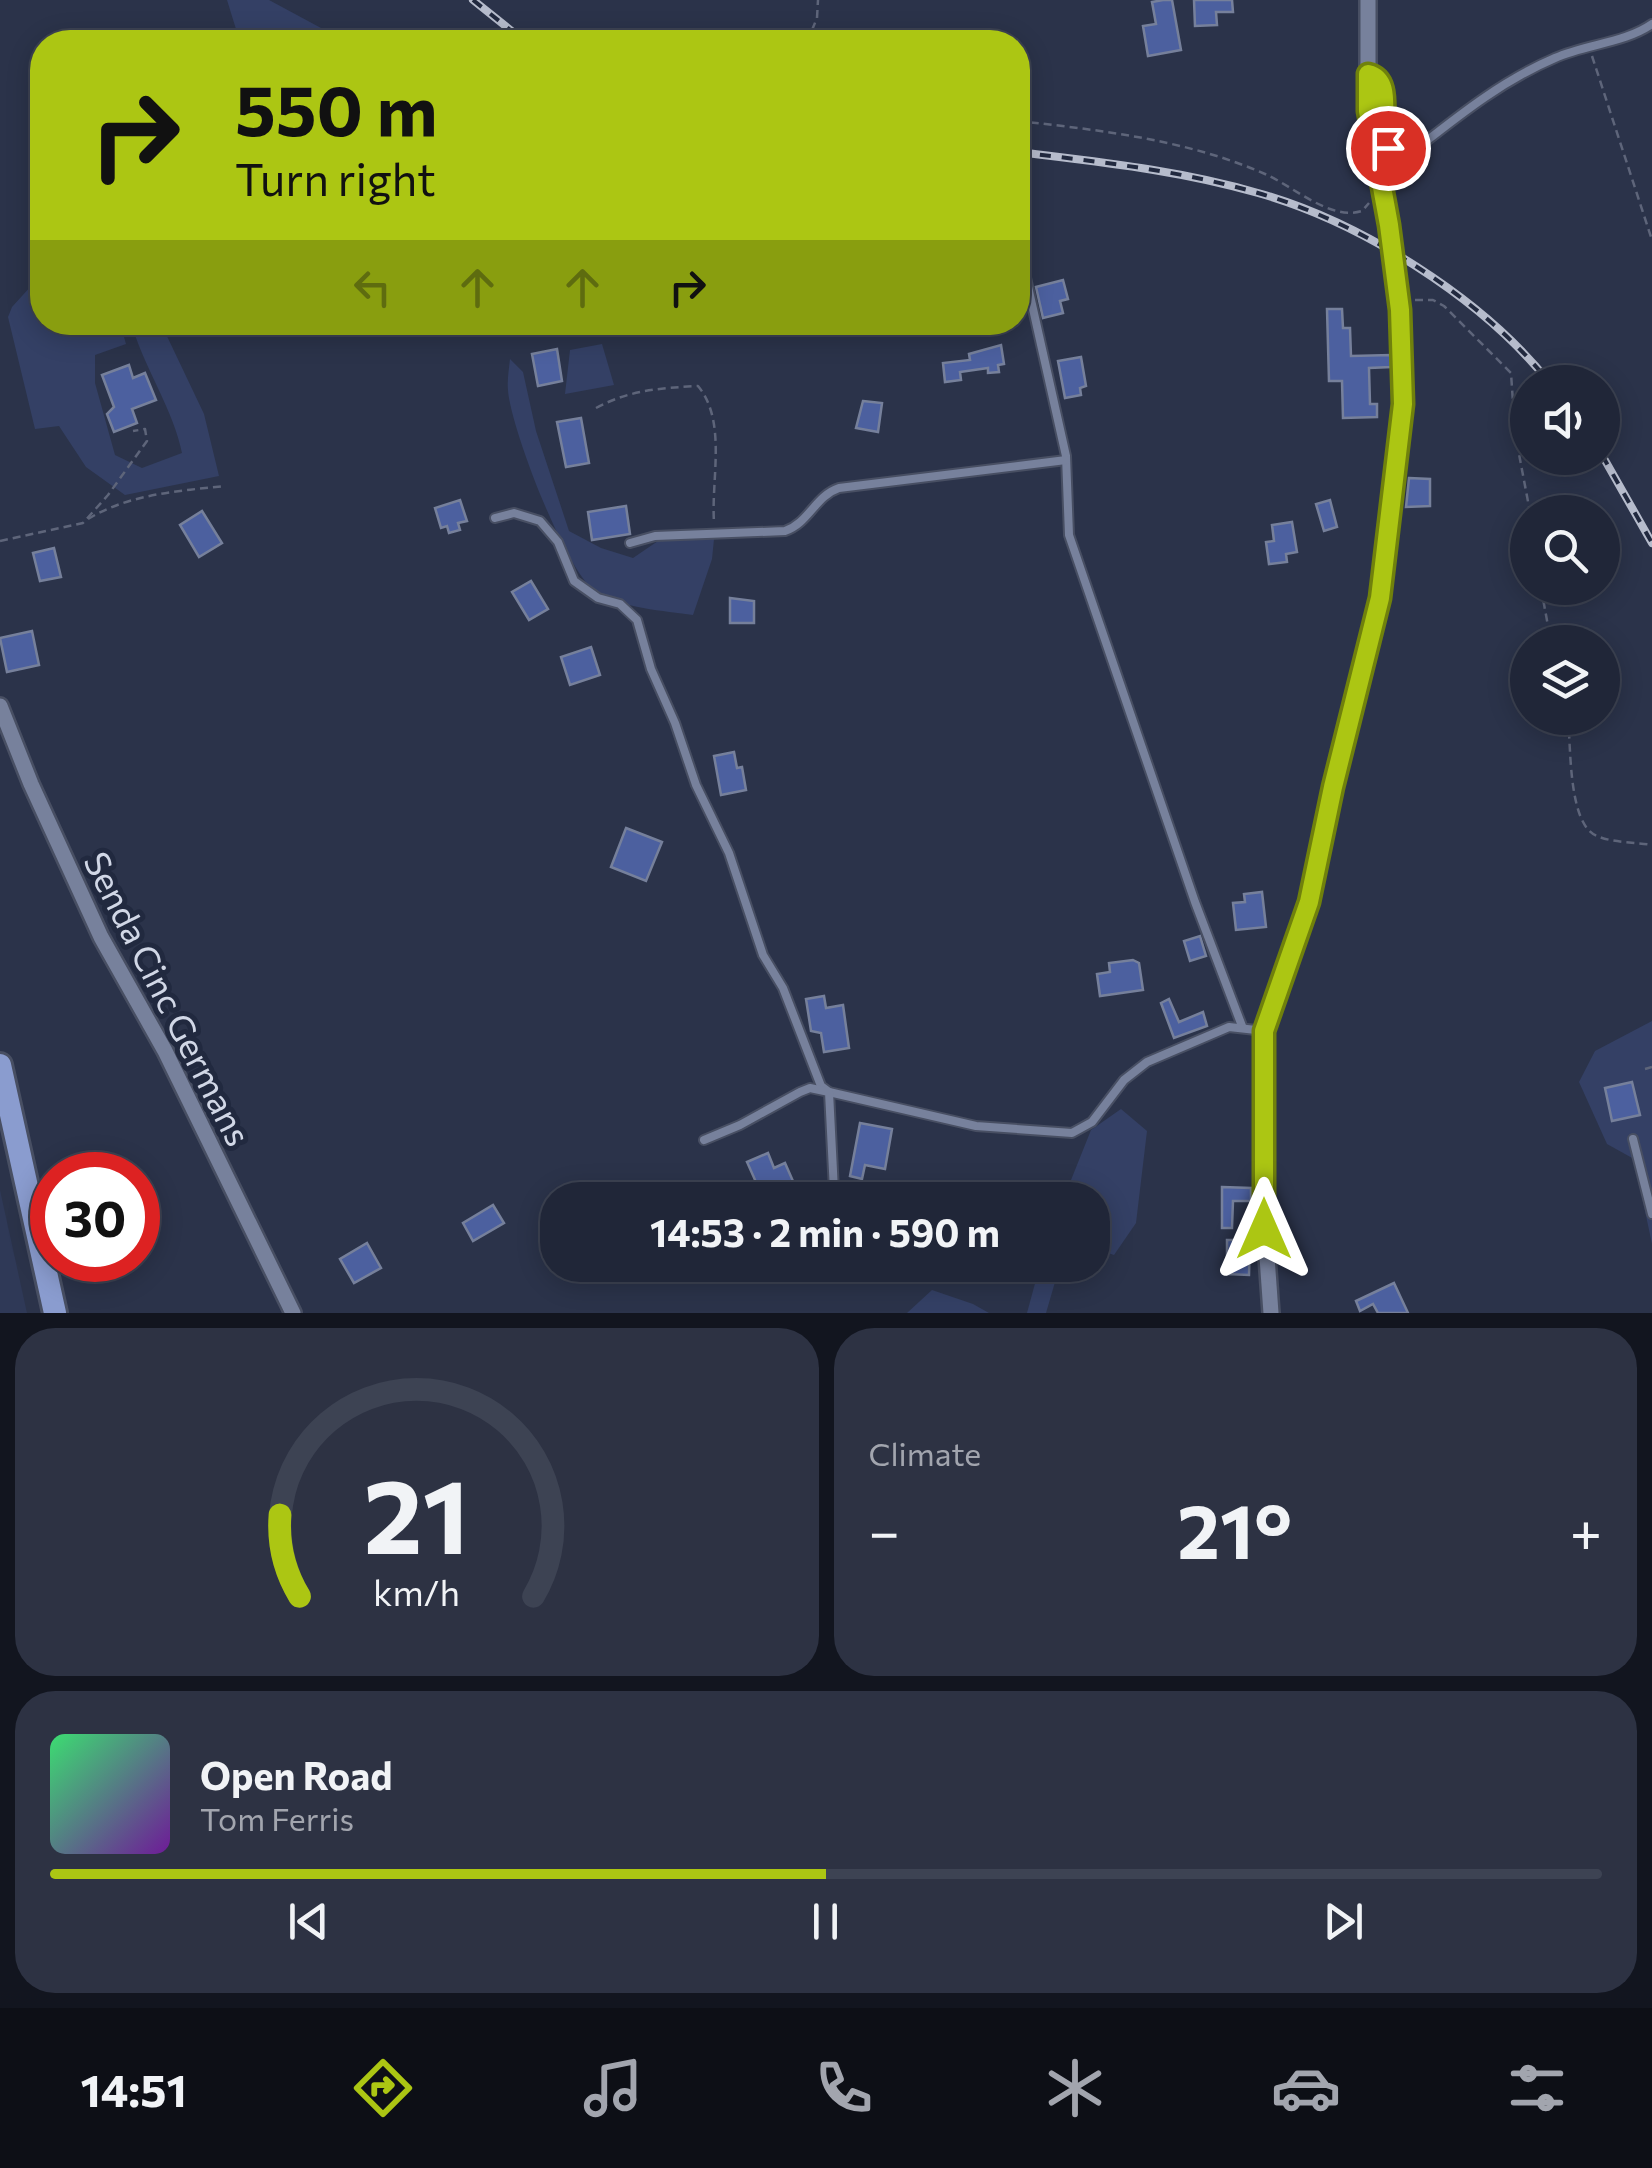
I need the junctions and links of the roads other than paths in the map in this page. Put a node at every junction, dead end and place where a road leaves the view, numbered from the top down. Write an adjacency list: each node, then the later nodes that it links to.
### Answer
1 (1368, 0): 3 (street)
2 (1652, 24): 3 (lane)
3 (1368, 74): 10 (street)
4 (1030, 289): 5 (lane)
5 (1066, 460): 7 (lane); 9 (lane)
6 (495, 518): 12 (lane)
7 (630, 543)
8 (0, 706): 18 (street, Senda Cinc Germans)
9 (1242, 1026): 10 (lane); 12 (lane)
10 (1264, 1031): 19 (street)
11 (0, 1065): 17 (main road)
12 (828, 1092): 14 (lane); 15 (lane)
13 (1633, 1139): 16 (lane)
14 (704, 1140)
15 (833, 1182)
16 (1652, 1214)
17 (55, 1313)
18 (292, 1313)
19 (1270, 1313)

